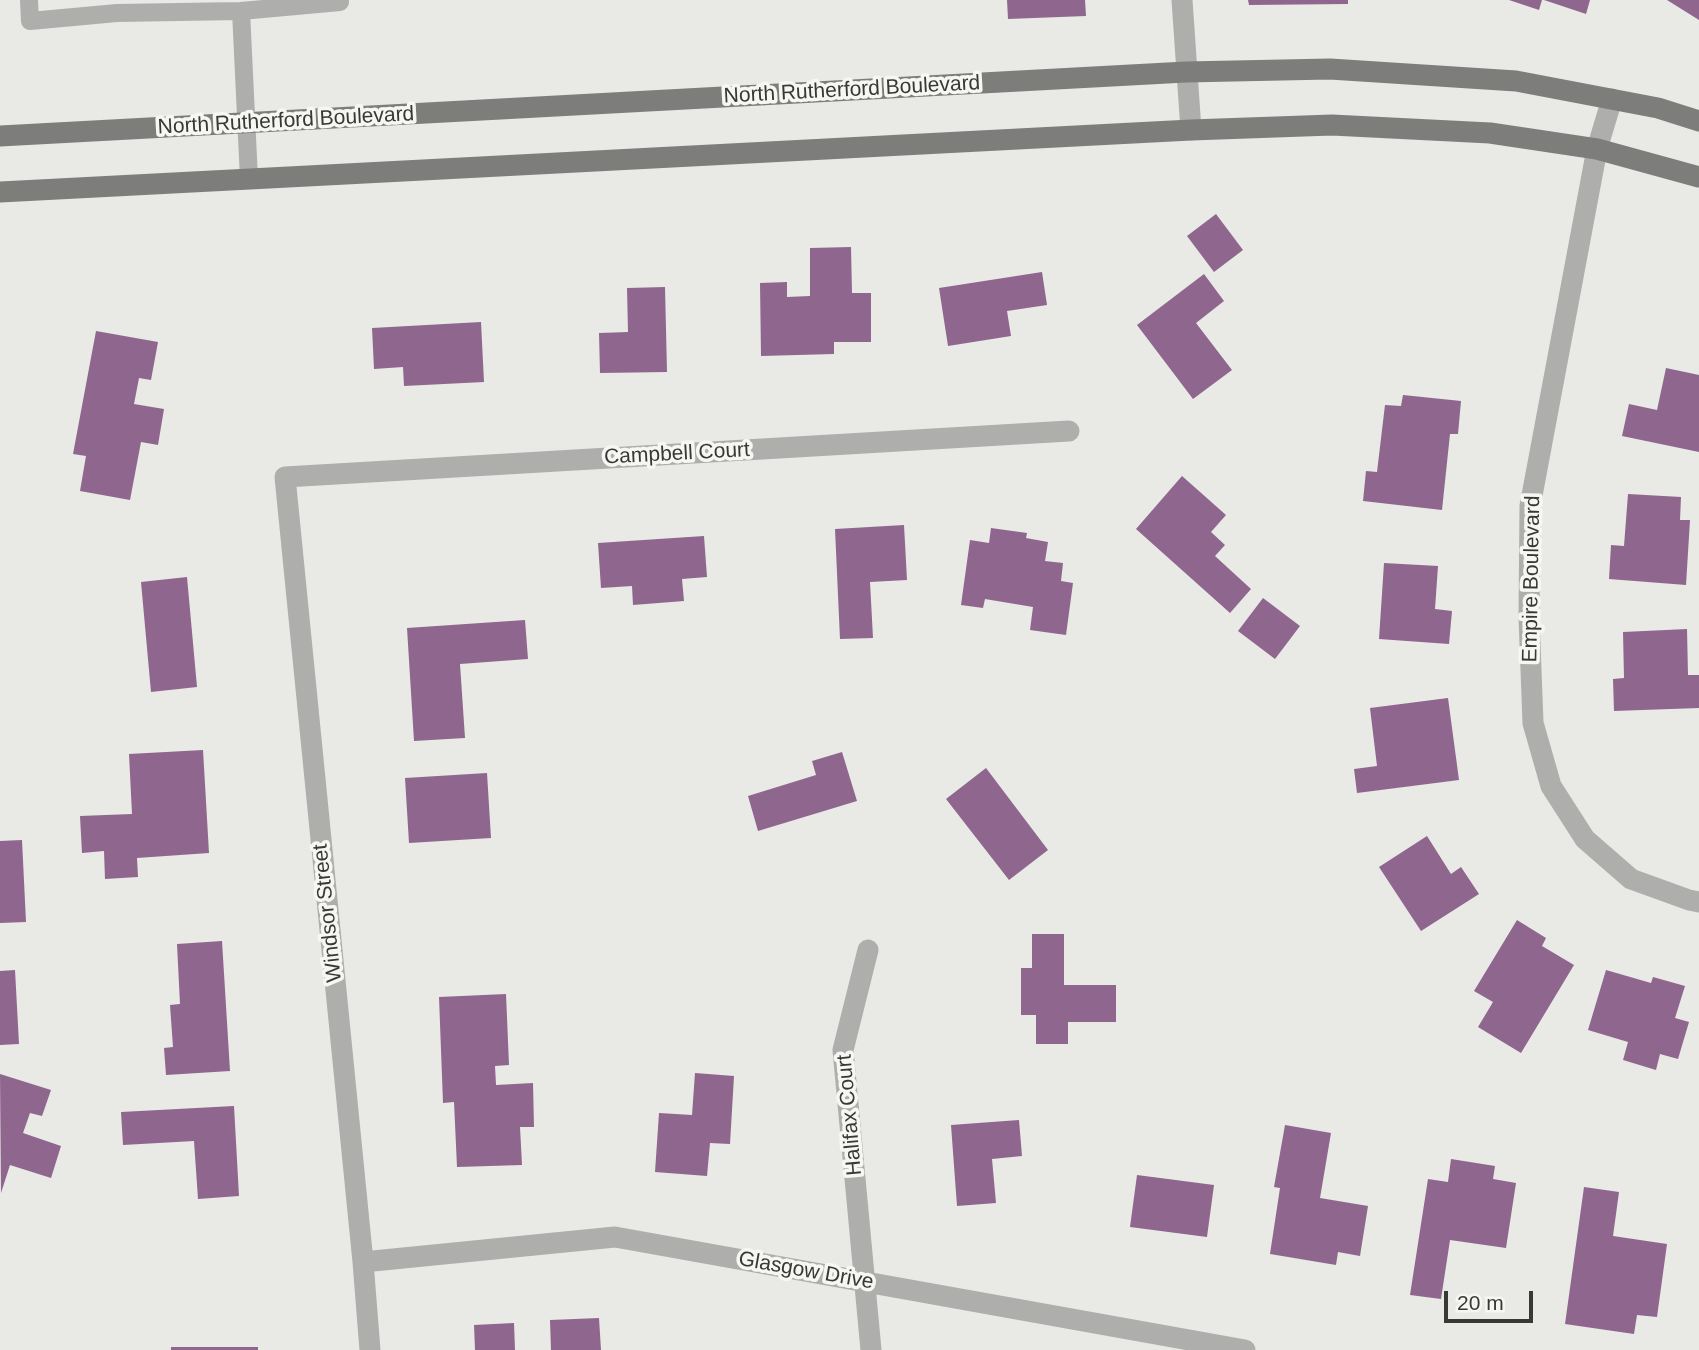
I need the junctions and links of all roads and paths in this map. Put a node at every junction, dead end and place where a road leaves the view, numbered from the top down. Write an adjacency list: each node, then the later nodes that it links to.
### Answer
1 (29, 0): 4 (lane)
2 (1182, 0): 6 (street)
3 (340, 2): 5 (lane)
4 (117, 6): 5 (lane)
5 (241, 11): 9 (lane)
6 (1186, 72): 7 (main road, North Rutherford Boulevard); 9 (main road, North Rutherford Boulevard); 10 (street)
7 (1612, 99): 8 (main road, North Rutherford Boulevard); 12 (street, Empire Boulevard)
8 (1699, 121)
9 (246, 123): 11 (main road, North Rutherford Boulevard); 14 (lane)
10 (1191, 130): 12 (main road); 14 (main road)
11 (0, 136)
12 (1597, 149): 13 (main road); 18 (street, Empire Boulevard)
13 (1699, 177)
14 (249, 179): 15 (main road)
15 (0, 192)
16 (1069, 431): 17 (street, Campbell Court)
17 (285, 477): 20 (street, Windsor Street)
18 (1699, 902)
19 (868, 950): 21 (street, Halifax Court)
20 (363, 1262): 21 (street, Glasgow Drive); 22 (street, Windsor Street)
21 (865, 1281): 23 (street, Halifax Court); 24 (street, Glasgow Drive)
22 (370, 1350)
23 (871, 1350)
24 (1245, 1350)

